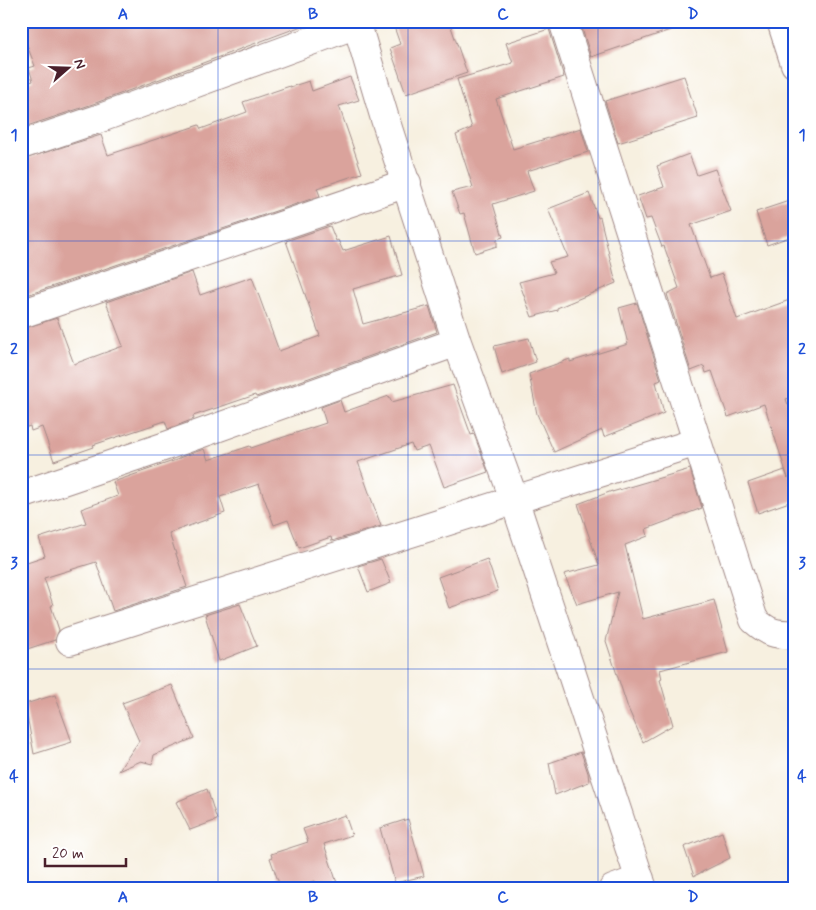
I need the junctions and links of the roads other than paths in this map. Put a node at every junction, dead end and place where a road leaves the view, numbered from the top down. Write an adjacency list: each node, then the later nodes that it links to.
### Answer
1 (563, 21): 9 (street)
2 (781, 21): 4 (street)
3 (357, 22): 5 (street); 6 (street)
4 (795, 64)
5 (21, 145)
6 (407, 183): 7 (street); 8 (street)
7 (21, 314)
8 (457, 342): 10 (street); 11 (street)
9 (697, 442): 11 (street); 12 (street)
10 (21, 495)
11 (514, 499): 13 (street); 14 (street)
12 (795, 634)
13 (70, 641)
14 (641, 884): 15 (street)
15 (613, 889)

